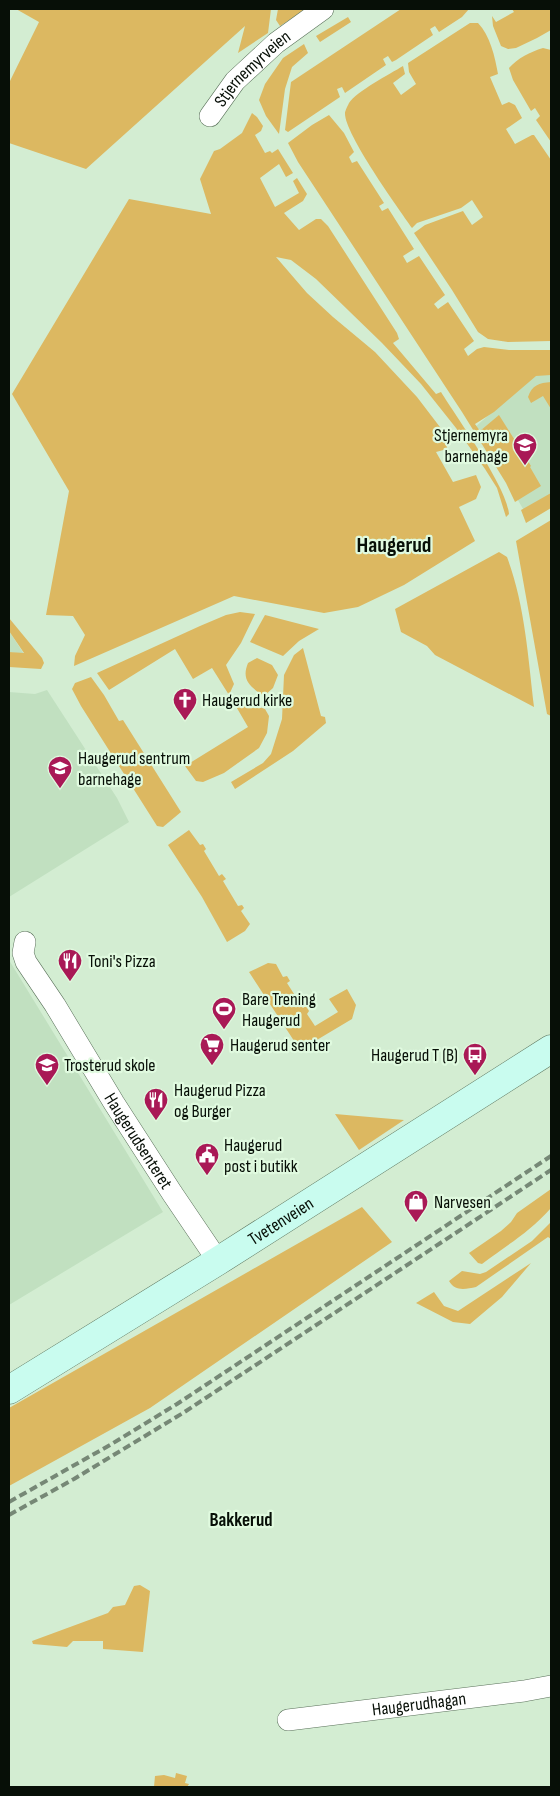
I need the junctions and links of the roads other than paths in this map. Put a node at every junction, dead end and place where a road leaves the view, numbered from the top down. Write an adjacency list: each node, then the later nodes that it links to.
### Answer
1 (324, 9): 2 (street, Stjernemyrveien)
2 (210, 116)
3 (25, 942): 5 (street, Haugerudsenteret)
4 (551, 1049): 5 (main road, Tvetenveien)
5 (218, 1260): 6 (main road, Tvetenveien)
6 (9, 1390)
7 (551, 1686): 8 (street, Haugerudhagan)
8 (288, 1720)

